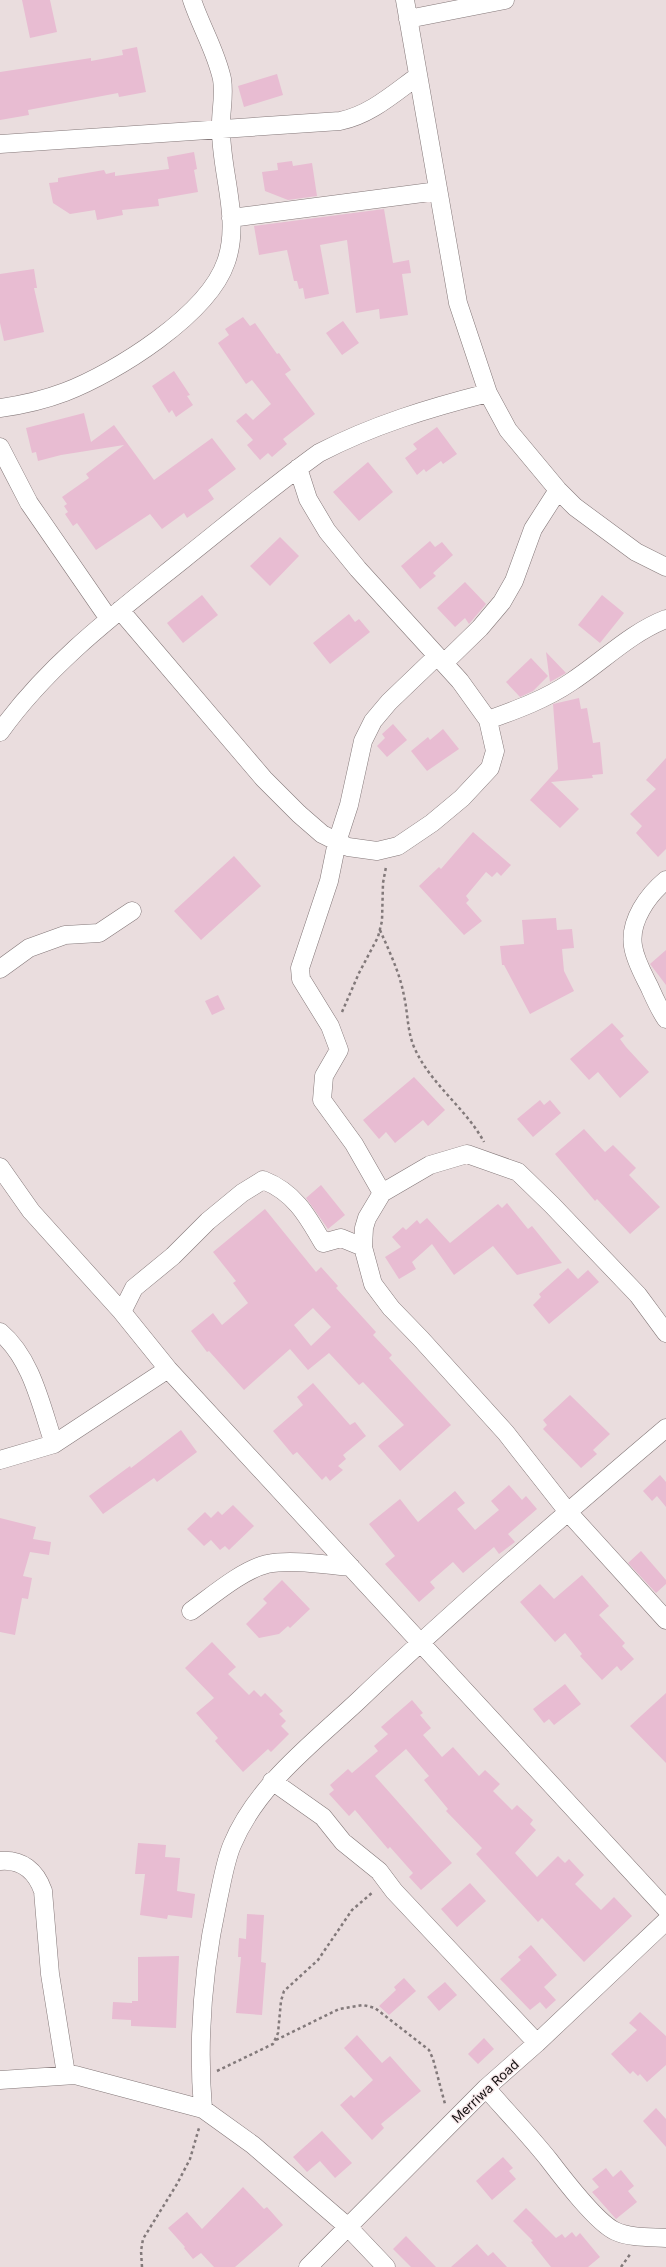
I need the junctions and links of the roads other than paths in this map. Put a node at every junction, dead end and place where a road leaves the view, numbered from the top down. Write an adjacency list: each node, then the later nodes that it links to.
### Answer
1 (192, 0): 6 (street)
2 (405, 0): 4 (street)
3 (505, 0): 4 (street)
4 (408, 18): 5 (street)
5 (418, 76): 6 (street); 8 (street)
6 (220, 130): 7 (street); 9 (street)
7 (0, 144)
8 (438, 191): 9 (street); 10 (street)
9 (231, 218): 11 (street)
10 (488, 393): 13 (street); 14 (street)
11 (0, 408)
12 (1, 453): 16 (street)
13 (298, 468): 16 (street); 18 (street)
14 (558, 490): 15 (street); 18 (street)
15 (666, 567)
16 (114, 615): 20 (street); 21 (street)
17 (666, 620): 19 (street)
18 (441, 660): 19 (street); 21 (street)
19 (488, 720): 21 (street)
20 (0, 732)
21 (337, 842): 27 (street)
22 (666, 880): 25 (street)
23 (132, 911): 24 (street)
24 (0, 969)
25 (666, 1019)
26 (0, 1167): 29 (street)
27 (382, 1193): 28 (street); 31 (street)
28 (363, 1246): 29 (street); 36 (street)
29 (122, 1312): 32 (street)
30 (0, 1332): 34 (street)
31 (666, 1333)
32 (168, 1369): 34 (street); 37 (street)
33 (666, 1428): 36 (street)
34 (54, 1444): 35 (street)
35 (0, 1460)
36 (568, 1512): 39 (street); 40 (street)
37 (351, 1567): 38 (street); 40 (street)
38 (191, 1611)
39 (666, 1620)
40 (420, 1642): 41 (street); 43 (street)
41 (272, 1782): 45 (street); 49 (street)
42 (0, 1861): 46 (street)
43 (666, 1909)
44 (666, 1921): 45 (street, Merriwa Road)
45 (537, 2043): 48 (street, Merriwa Road)
46 (66, 2074): 47 (street); 49 (street)
47 (0, 2080)
48 (486, 2088): 50 (street, Merriwa Road); 51 (street)
49 (203, 2109): 50 (street)
50 (348, 2227): 52 (street, Merriwa Road); 53 (street)
51 (666, 2238)
52 (308, 2267)
53 (386, 2267)

